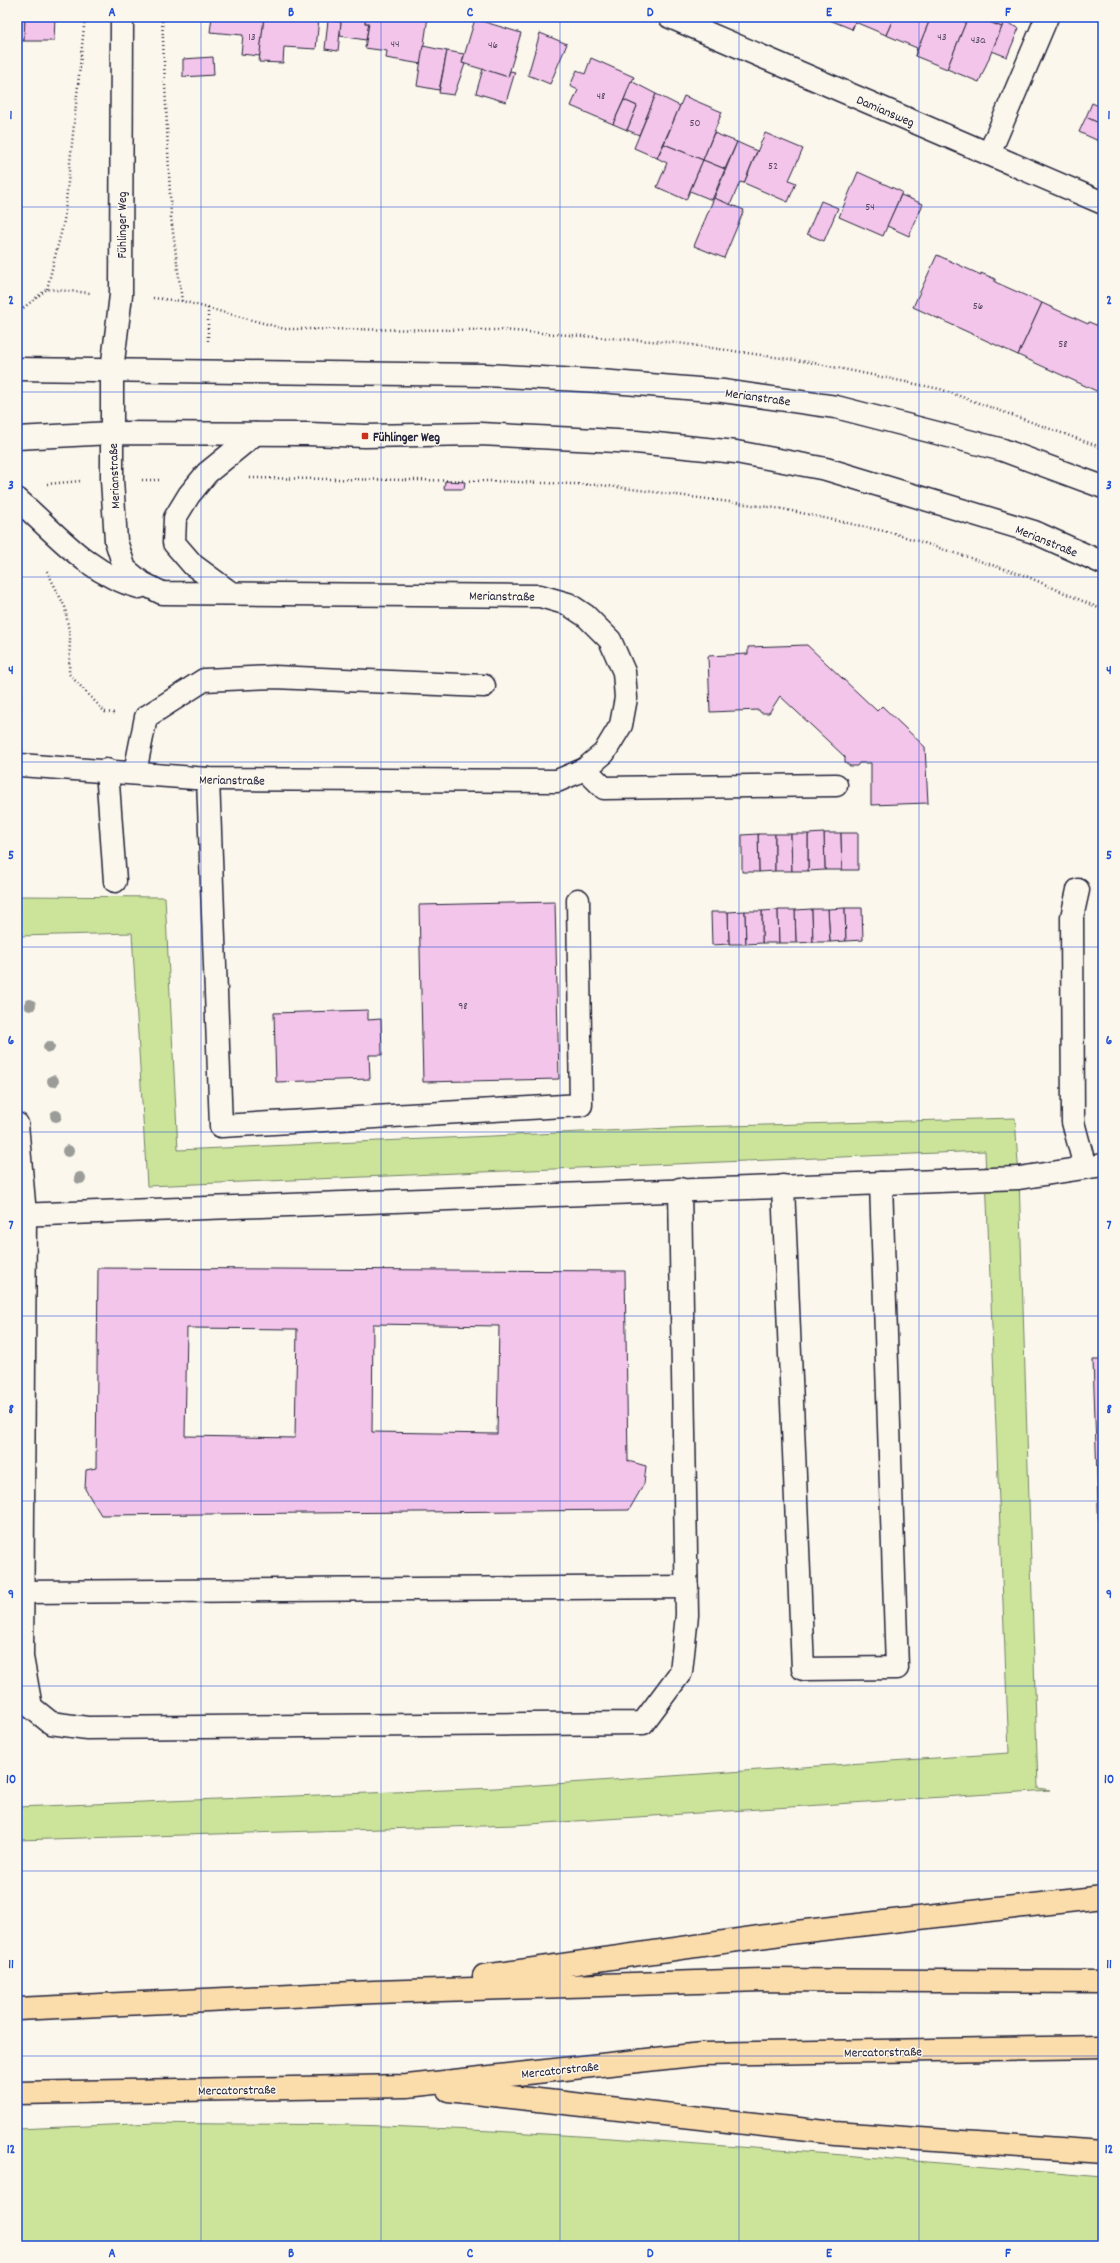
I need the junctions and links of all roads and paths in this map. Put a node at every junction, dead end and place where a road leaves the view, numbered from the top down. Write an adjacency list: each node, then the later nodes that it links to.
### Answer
1 (85, 17): 8 (path)
2 (122, 17): 11 (street, Fühlinger Weg)
3 (162, 17): 9 (path)
4 (670, 17): 6 (street, Damiansweg)
5 (1048, 17): 6 (street)
6 (989, 154): 7 (street, Damiansweg)
7 (1103, 203)
8 (47, 290)
9 (182, 301)
10 (17, 369): 11 (street, Merianstraße)
11 (112, 370): 12 (street, Fühlinger Weg); 17 (street, Merianstraße)
12 (111, 433): 13 (street, Merianstraße); 14 (street, Merianstraße); 16 (street, Merianstraße)
13 (255, 434): 15 (street); 19 (street, Merianstraße)
14 (17, 438)
15 (202, 479): 16 (path); 22 (street); 23 (path)
16 (112, 480): 18 (path); 21 (street, Merianstraße)
17 (1103, 488)
18 (18, 500): 21 (street)
19 (1103, 563)
20 (45, 567): 25 (path)
21 (162, 593): 22 (street, Merianstraße)
22 (231, 593): 27 (street, Merianstraße)
23 (1103, 610)
24 (484, 686): 25 (street)
25 (146, 717): 29 (street)
26 (20, 765): 28 (street, Merianstraße)
27 (585, 769): 30 (street, Merianstraße); 31 (street)
28 (107, 770): 29 (street, Merianstraße); 32 (street)
29 (135, 772): 30 (street, Merianstraße)
30 (208, 779): 34 (street)
31 (836, 785)
32 (115, 881)
33 (1078, 890): 36 (street)
34 (578, 900)
35 (17, 1124): 40 (street)
36 (1094, 1166): 37 (street)
37 (881, 1183): 38 (street); 38 (street)
38 (783, 1186): 39 (street)
39 (680, 1189): 40 (street); 41 (street)
40 (21, 1214): 42 (street)
41 (687, 1587): 42 (street); 43 (street)
42 (23, 1592): 43 (street)
43 (20, 1664)
44 (1103, 1897): 46 (highway)
45 (1103, 1982): 46 (highway)
46 (374, 1992): 47 (highway)
47 (17, 2009)
48 (1103, 2047): 49 (highway, Mercatorstraße)
49 (407, 2086): 50 (highway, Mercatorstraße); 51 (highway)
50 (17, 2093)
51 (1103, 2152)

